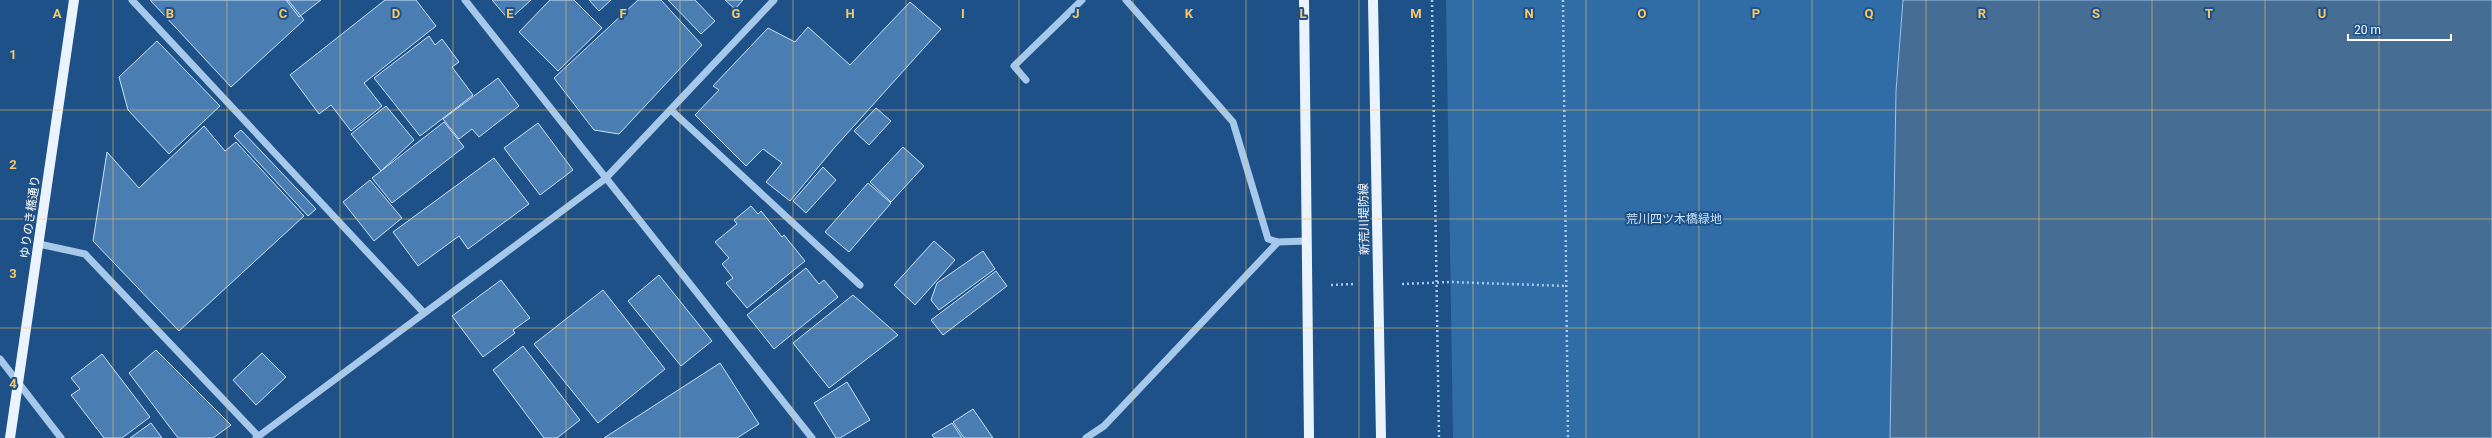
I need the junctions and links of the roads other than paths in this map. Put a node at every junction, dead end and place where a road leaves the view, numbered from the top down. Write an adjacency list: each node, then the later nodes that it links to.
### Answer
1 (74, 0): 14 (main road, ゆりのき橋通り)
2 (132, 0): 16 (street)
3 (465, 0): 11 (street)
4 (774, 0): 10 (street)
5 (1082, 0): 9 (street)
6 (1126, 0): 13 (street)
7 (1304, 0): 12 (main road)
8 (1373, 0): 25 (main road, 新荒川堤防線)
9 (1026, 80)
10 (671, 110): 11 (street); 15 (street)
11 (605, 179): 16 (street); 22 (street)
12 (1306, 241): 13 (street); 24 (main road)
13 (1278, 242): 23 (street)
14 (39, 244): 18 (main road, ゆりのき橋通り); 19 (street)
15 (860, 285)
16 (424, 313): 19 (street)
17 (0, 359): 18 (street)
18 (19, 384): 20 (main road, ゆりのき橋通り); 21 (street)
19 (257, 437)
20 (10, 438)
21 (61, 438)
22 (812, 438)
23 (1086, 438)
24 (1309, 438)
25 (1381, 438)

